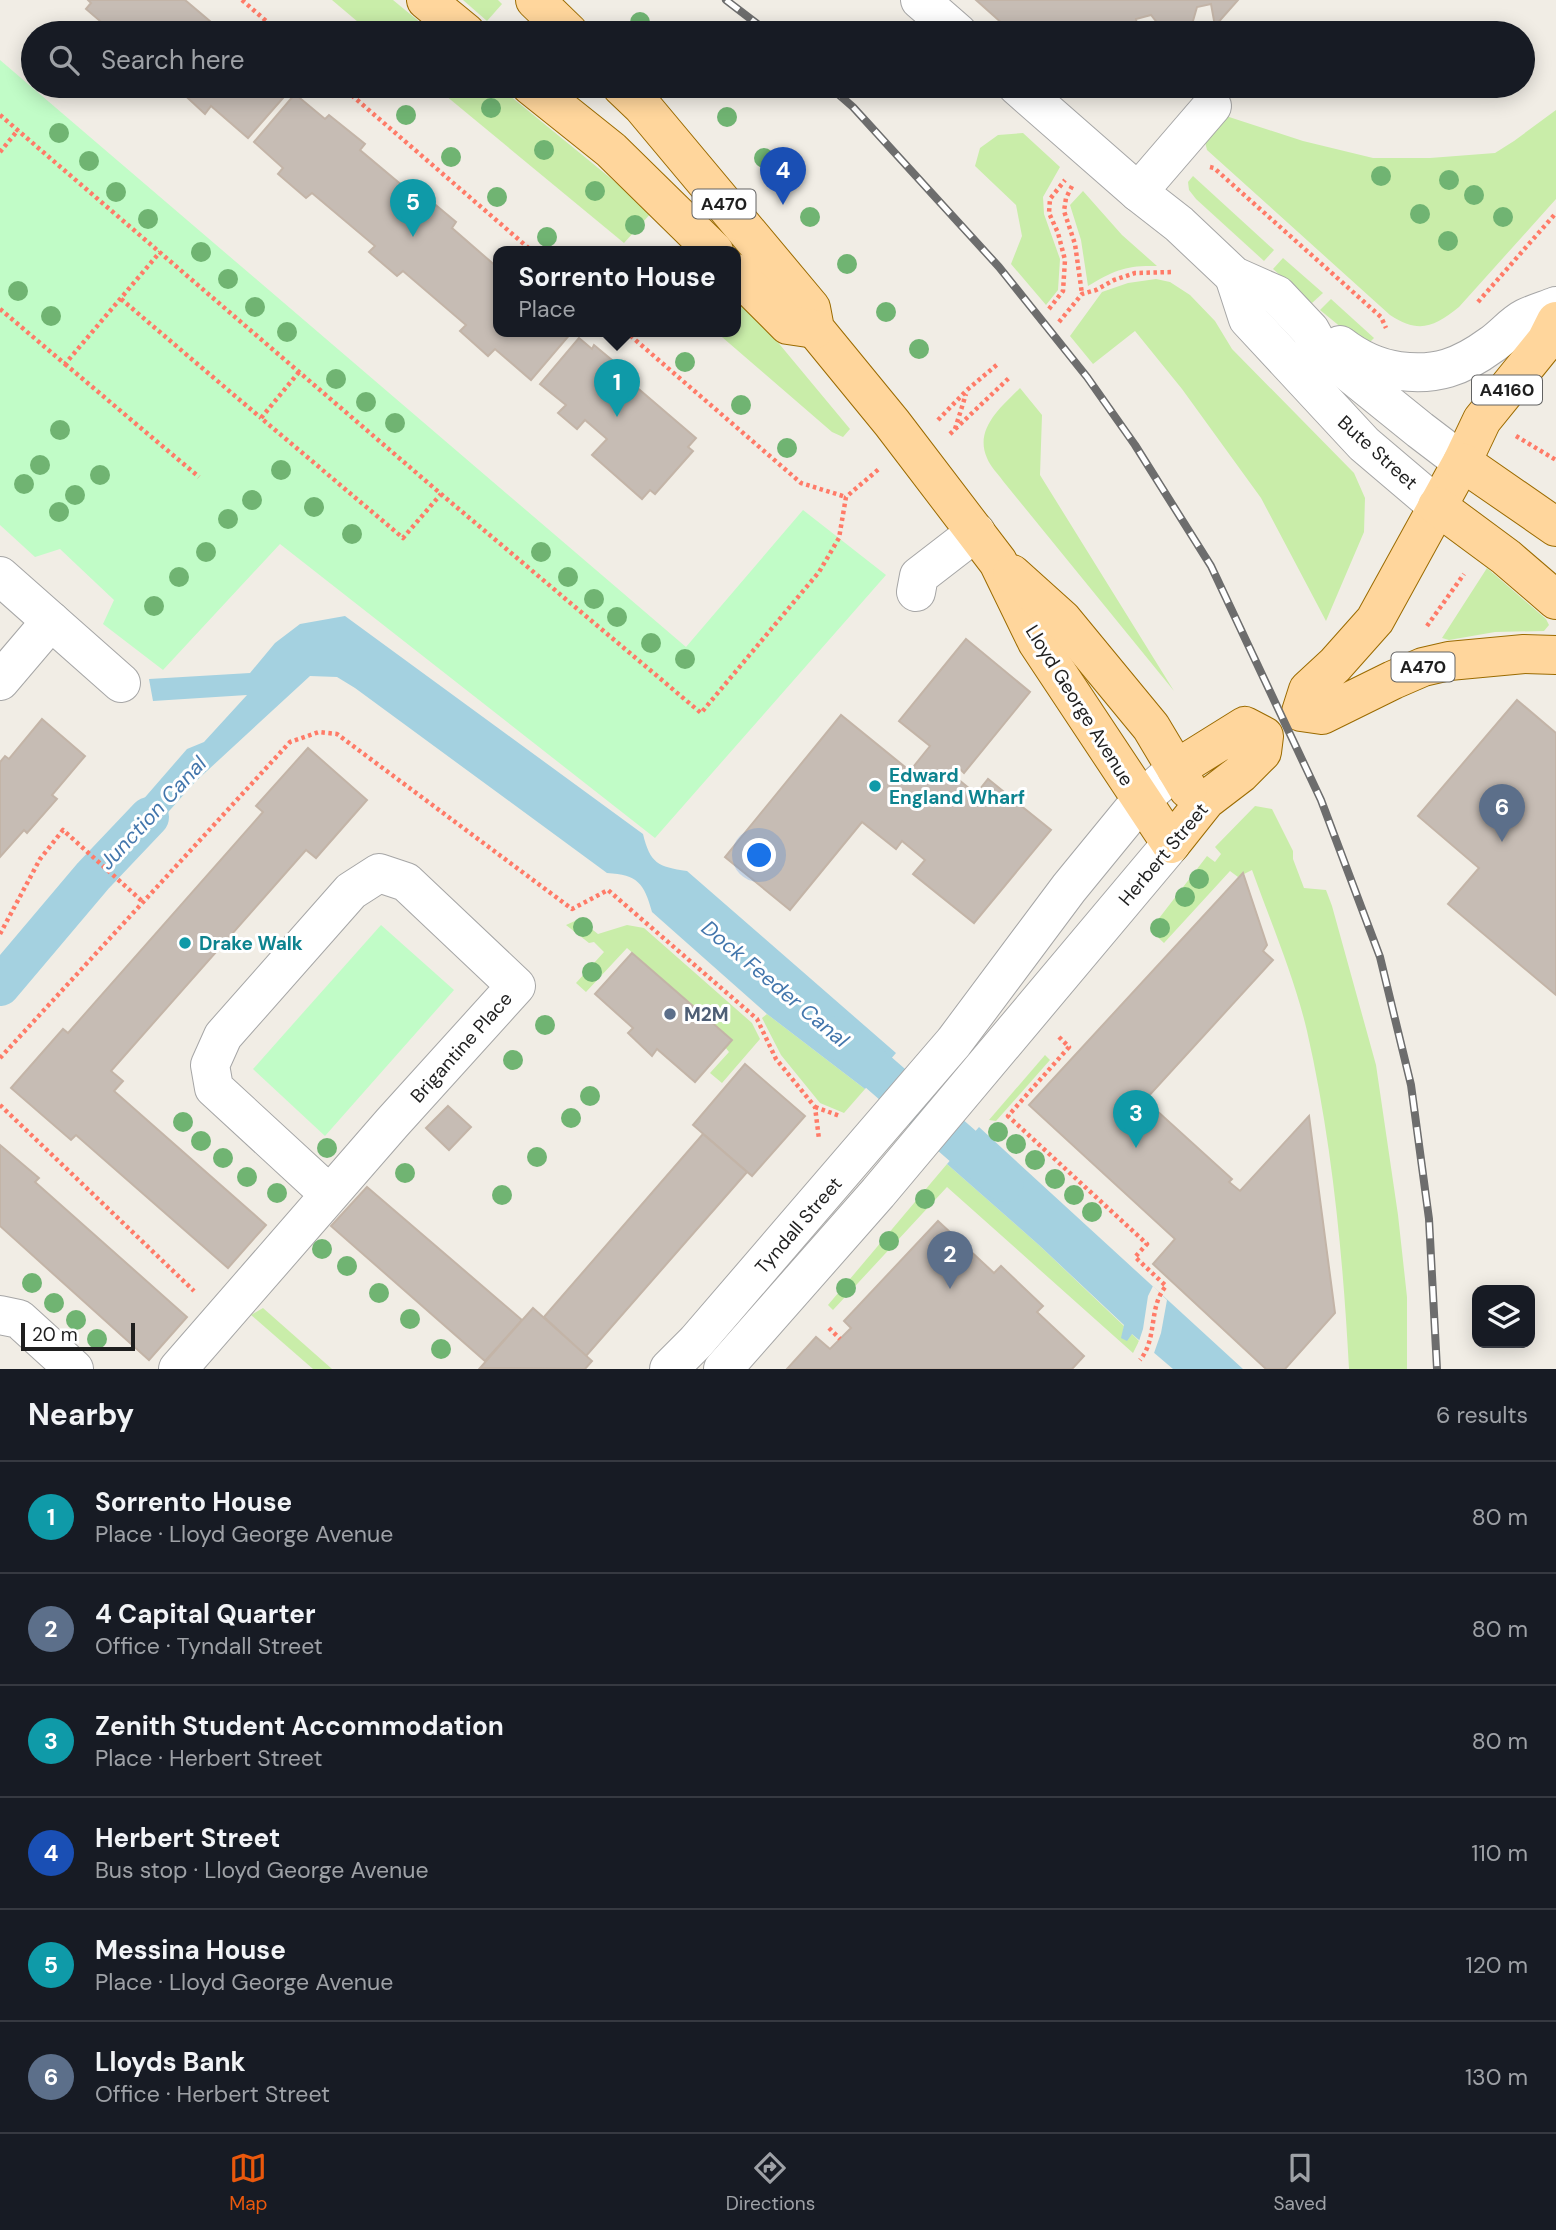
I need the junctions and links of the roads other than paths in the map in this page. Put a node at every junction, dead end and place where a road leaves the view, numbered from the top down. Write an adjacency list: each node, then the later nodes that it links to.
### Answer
1 (426, 0): 4 (main road)
2 (535, 0): 5 (main road)
3 (920, 0): 6 (street)
4 (451, 21)
5 (557, 21)
6 (944, 21)
7 (546, 98): 12 (main road, A470)
8 (634, 98): 17 (main road, Lloyd George Avenue / A470)
9 (1031, 98): 11 (street, Bute Street)
10 (1212, 106): 11 (street)
11 (1138, 192): 13 (street, Bute Street)
12 (709, 246)
13 (1234, 276): 18 (street, Bute Street); 20 (street, Bute Street)
14 (741, 278): 17 (main road)
15 (1556, 306): 18 (street, Bute Street)
16 (1556, 321): 19 (main road, A4160)
17 (815, 330): 22 (main road, Lloyd George Avenue / A470)
18 (1310, 330): 19 (street, Bute Street)
19 (1462, 462): 20 (main road, A4160); 21 (main road, Bute Street)
20 (1437, 506): 25 (main road, Bute Street); 27 (main road, A470)
21 (1556, 527)
22 (987, 547): 24 (street); 30 (main road, Lloyd George Avenue / A470); 31 (main road, Lloyd George Avenue / A470)
23 (0, 576): 26 (street)
24 (916, 592)
25 (1556, 600)
26 (51, 621): 28 (street); 29 (street)
27 (1556, 655)
28 (0, 681)
29 (121, 683)
30 (1176, 769): 31 (street, Herbert Street); 32 (main road, Lloyd George Avenue / A470); 32 (main road, Herbert Street)
31 (1141, 800): 33 (main road, Lloyd George Avenue / A470); 34 (street, Herbert Street)
32 (1200, 809): 33 (main road, Herbert Street)
33 (1171, 844): 35 (street, Herbert Street)
34 (924, 1078): 40 (street, Tyndall Street)
35 (953, 1104): 41 (street, Tyndall Street)
36 (329, 1194): 36 (street, Brigantine Place); 39 (street, Brigantine Place)
37 (0, 1315): 38 (street)
38 (74, 1369)
39 (178, 1369)
40 (669, 1369)
41 (723, 1369)

